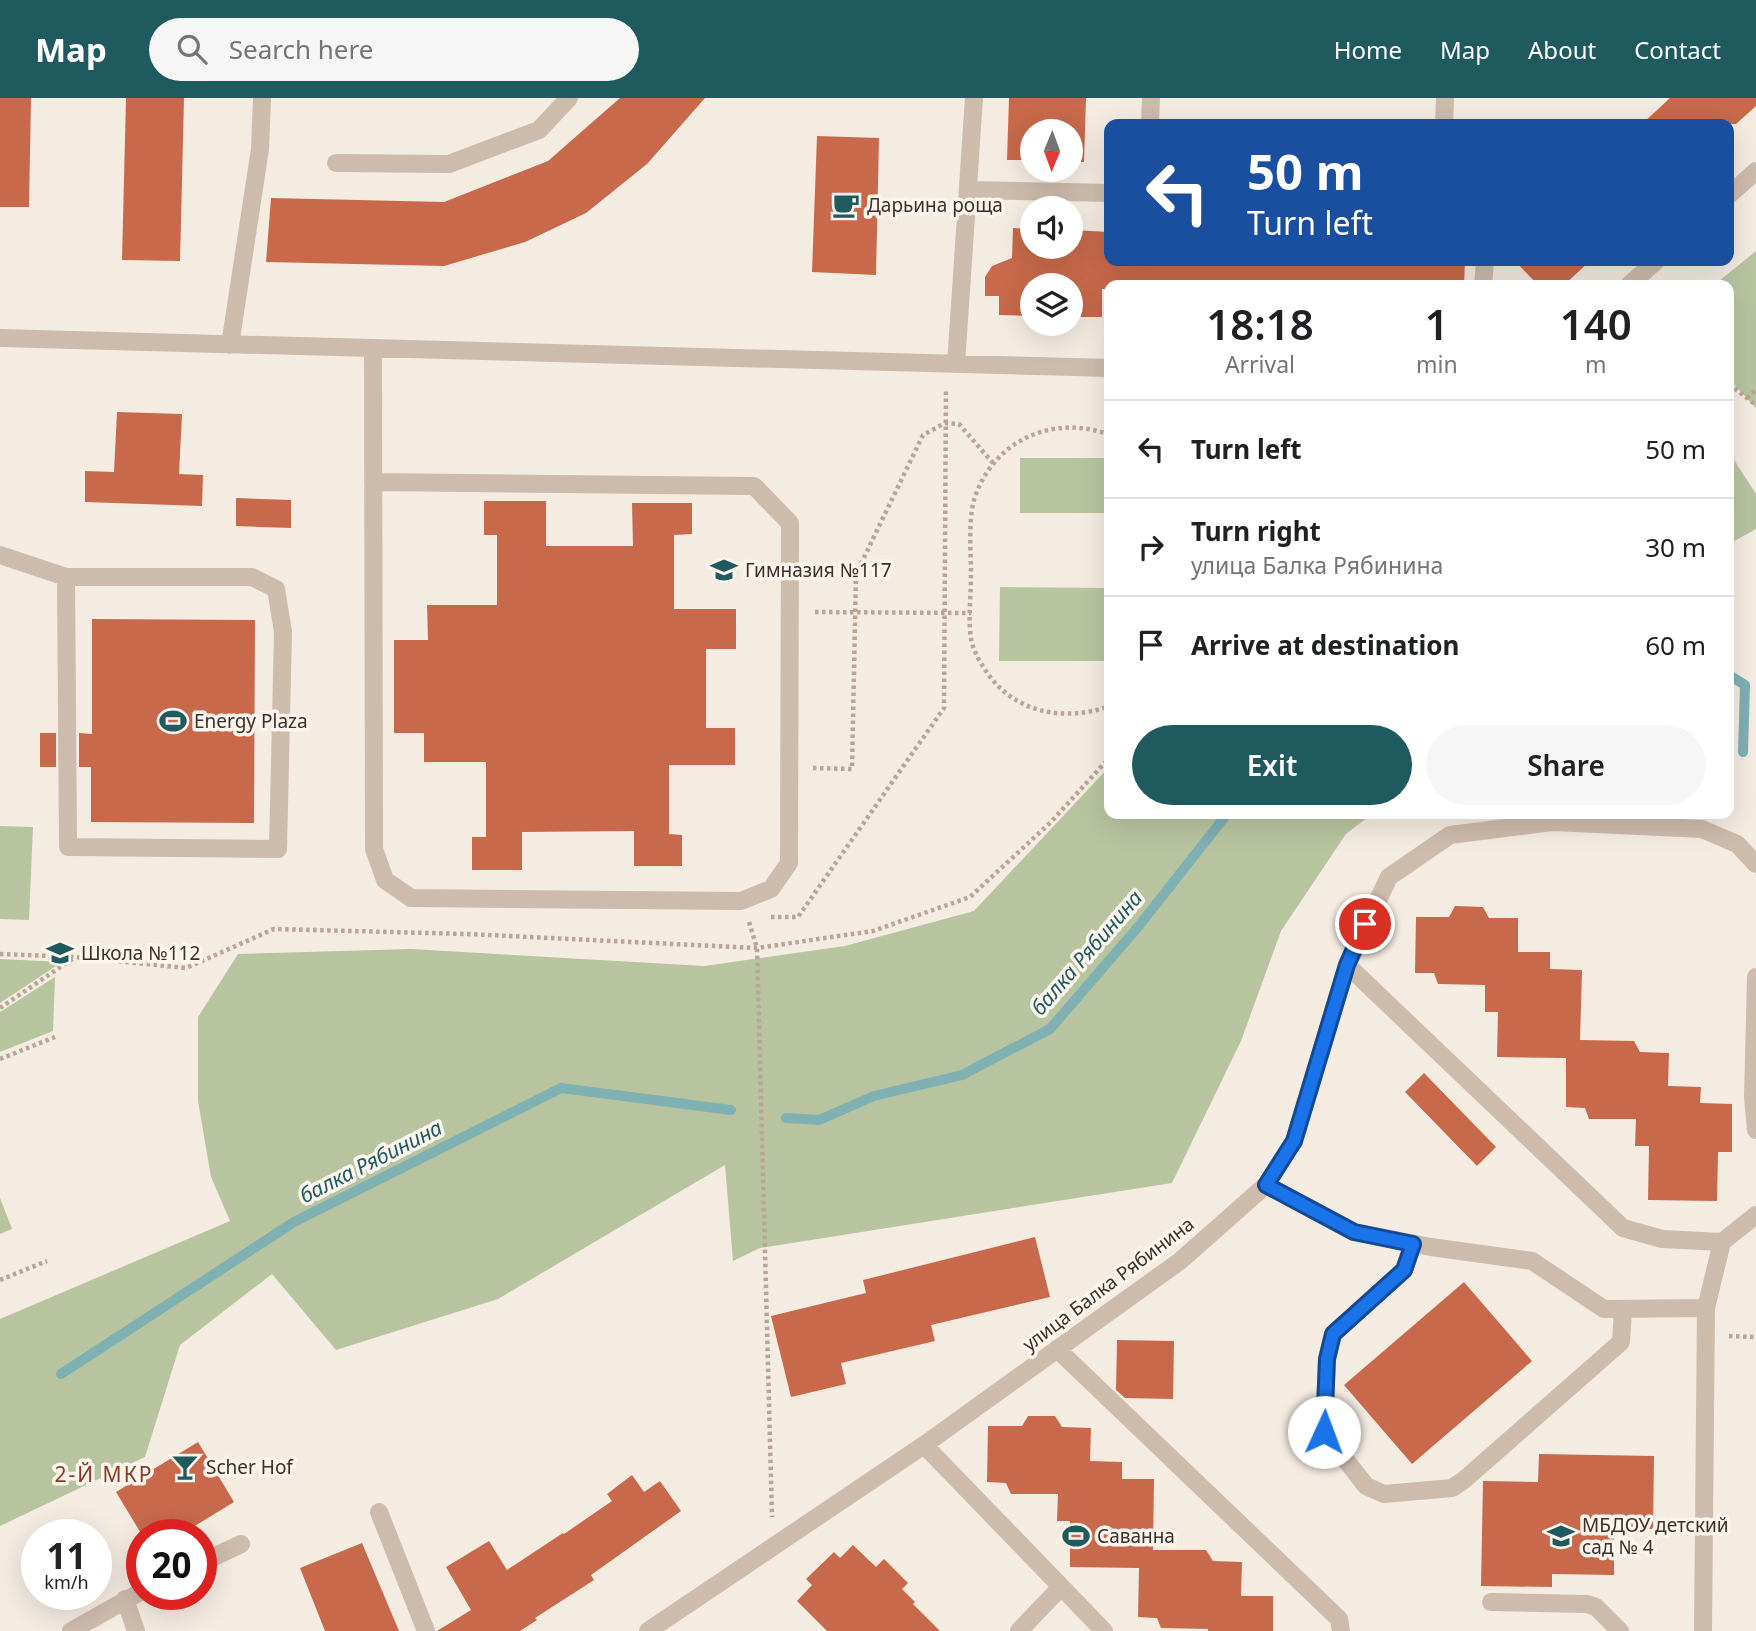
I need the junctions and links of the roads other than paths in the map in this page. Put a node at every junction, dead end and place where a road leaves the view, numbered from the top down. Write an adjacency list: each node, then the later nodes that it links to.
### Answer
1 (262, 98): 16 (street)
2 (569, 98): 8 (street)
3 (974, 98): 10 (street)
4 (1151, 98): 6 (street)
5 (1445, 98): 7 (street)
6 (1150, 119)
7 (1444, 119)
8 (336, 163)
9 (1756, 171): 11 (street)
10 (969, 190): 12 (street); 18 (street)
11 (1734, 191)
12 (1104, 192)
13 (1650, 266): 14 (street)
14 (1635, 280)
15 (0, 338): 16 (street)
16 (230, 345): 17 (street)
17 (373, 348): 18 (street); 20 (street)
18 (956, 364): 19 (street)
19 (1104, 368)
20 (373, 482): 20 (street)
21 (0, 555): 22 (street)
22 (66, 577): 22 (street)
23 (1756, 864): 24 (street, улица Балка Рябинина)
24 (1347, 965): 28 (street, улица Балка Рябинина); 30 (street)
25 (1756, 977): 26 (street)
26 (1754, 1097): 27 (street)
27 (1756, 1130)
28 (1266, 1185): 31 (street); 34 (street, улица Балка Рябинина)
29 (1756, 1215): 30 (street)
30 (1722, 1242): 32 (street)
31 (1413, 1244): 33 (street); 33 (street)
32 (1706, 1308): 33 (street); 51 (street)
33 (1623, 1309)
34 (1057, 1349): 35 (street, улица Балка Рябинина); 49 (street)
35 (924, 1445): 39 (street); 46 (street, улица Балка Рябинина)
36 (379, 1512): 45 (street)
37 (241, 1544): 38 (street)
38 (217, 1555)
39 (1061, 1587): 47 (street); 48 (street)
40 (126, 1600): 43 (street)
41 (1491, 1602): 50 (street)
42 (135, 1610): 44 (street)
43 (71, 1631)
44 (136, 1631)
45 (426, 1631)
46 (649, 1631)
47 (1019, 1631)
48 (1104, 1631)
49 (1341, 1631)
50 (1620, 1631)
51 (1703, 1631)

